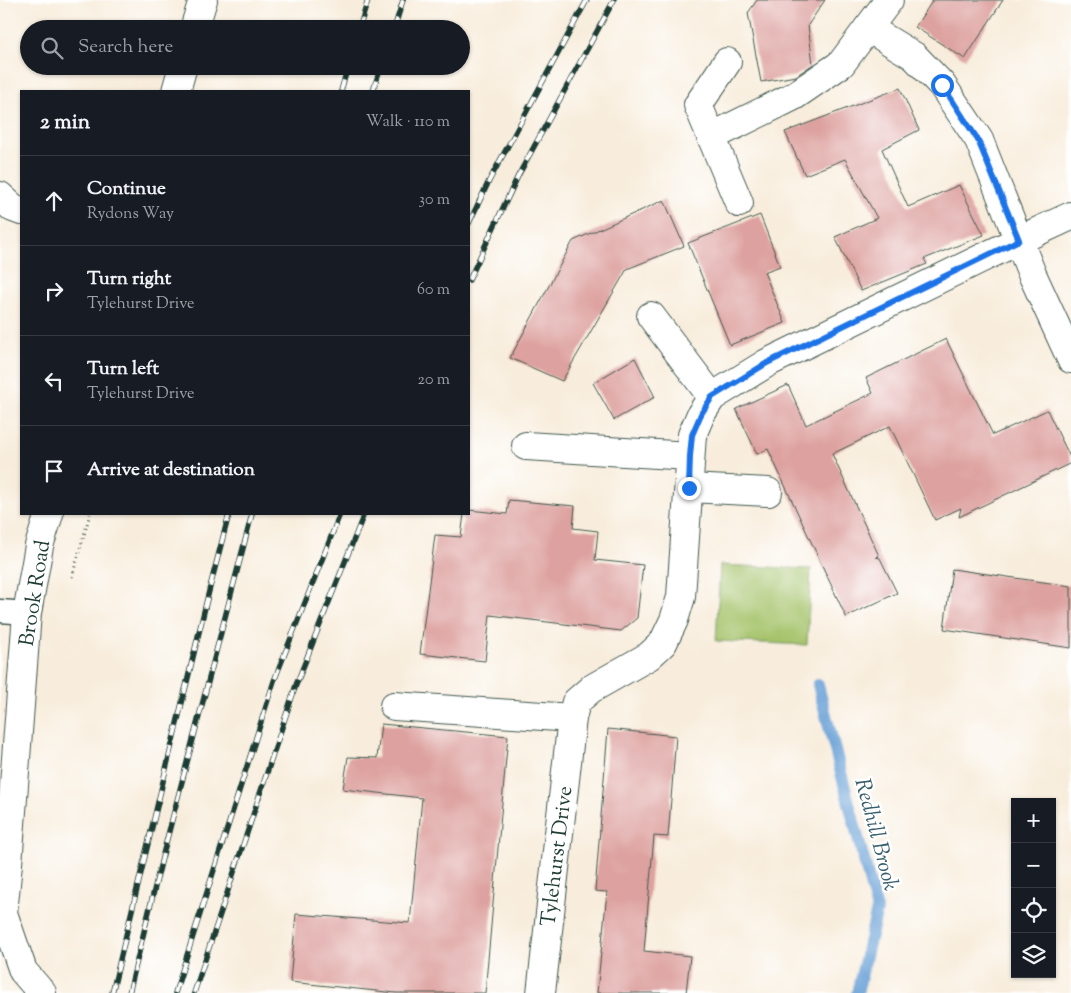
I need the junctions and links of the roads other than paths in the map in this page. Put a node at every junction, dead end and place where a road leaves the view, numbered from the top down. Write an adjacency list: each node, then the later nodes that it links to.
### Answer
1 (203, 0): 3 (street)
2 (889, 0): 4 (street)
3 (197, 20)
4 (868, 28): 8 (street); 13 (street)
5 (727, 62): 8 (street)
6 (180, 75): 7 (street)
7 (176, 90)
8 (712, 137): 10 (street)
9 (0, 196): 11 (street)
10 (739, 203)
11 (20, 211)
12 (1071, 216): 13 (street, Tylehurst Drive)
13 (1019, 240): 15 (street); 16 (street, Tylehurst Drive)
14 (651, 316): 16 (street)
15 (1071, 359)
16 (712, 397): 18 (street, Tylehurst Drive)
17 (526, 446): 18 (street)
18 (690, 456): 19 (street, Tylehurst Drive)
19 (689, 488): 20 (street); 25 (street, Tylehurst Drive)
20 (768, 492)
21 (49, 515): 23 (street, Brook Road)
22 (0, 611): 23 (lane)
23 (27, 613): 26 (street, Brook Road)
24 (394, 706): 25 (street)
25 (572, 718): 28 (street, Tylehurst Drive)
26 (1, 915): 27 (street, Brook Road)
27 (42, 993)
28 (540, 993)

